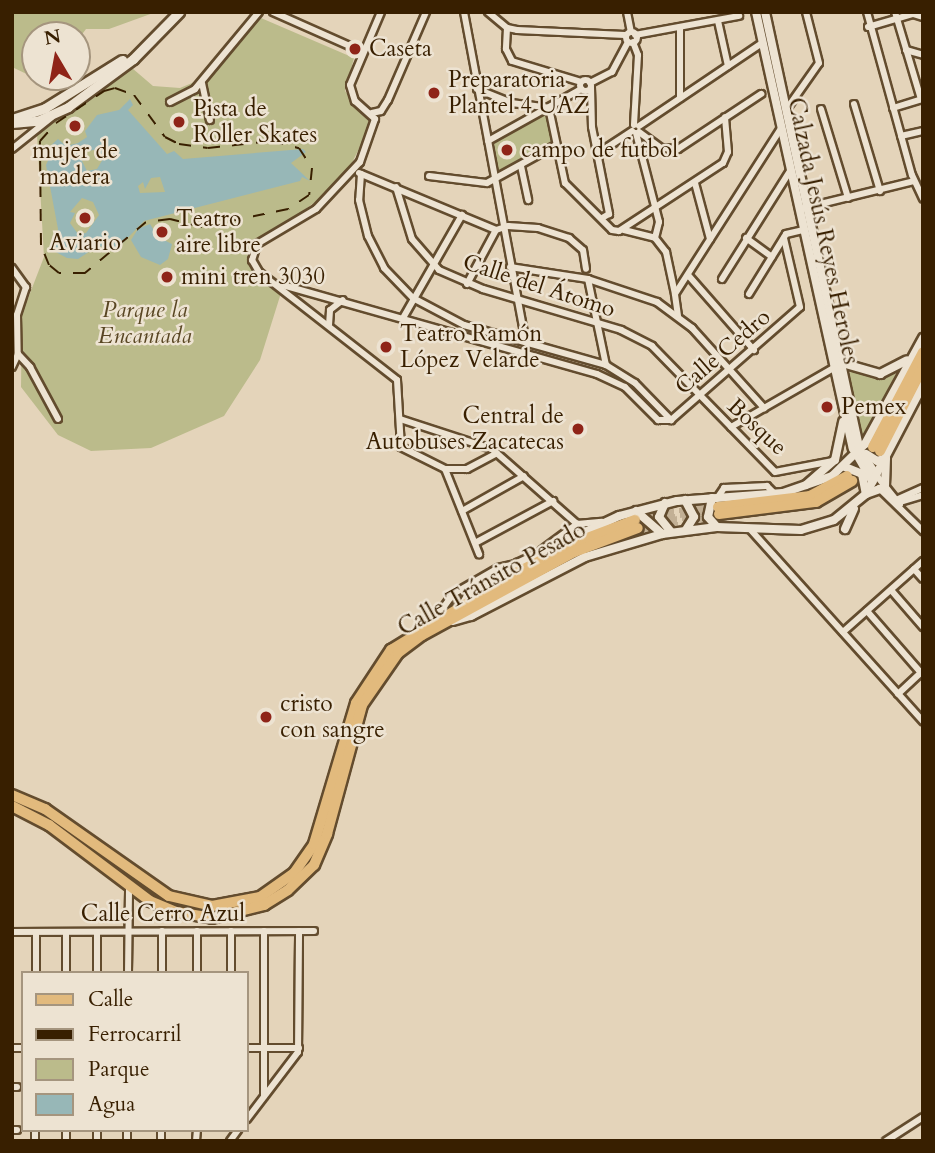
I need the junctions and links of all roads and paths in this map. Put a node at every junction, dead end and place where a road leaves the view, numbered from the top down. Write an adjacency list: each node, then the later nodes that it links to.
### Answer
1 (170, 12): 42 (main road)
2 (179, 12): 44 (main road)
3 (259, 12): 27 (street)
4 (273, 12): 24 (street)
5 (381, 12): 24 (street)
6 (426, 12): 40 (street)
7 (464, 12): 30 (street)
8 (488, 12): 20 (street)
9 (627, 12): 21 (street)
10 (756, 12): 22 (street, Calzada Jesús Reyes Heroles)
11 (765, 12): 38 (street, Calzada Jesús Reyes Heroles)
12 (807, 12): 38 (street)
13 (867, 12): 19 (street)
14 (896, 15): 16 (street); 19 (street); 23 (street)
15 (739, 16): 17 (street)
16 (923, 17)
17 (718, 21): 18 (street); 26 (street)
18 (680, 27): 21 (street); 32 (street)
19 (868, 27): 37 (street)
20 (507, 28): 21 (street); 28 (street)
21 (631, 37): 29 (street); 46 (street)
22 (762, 43): 26 (street); 45 (street, Calzada Jesús Reyes Heroles)
23 (906, 50): 25 (street); 33 (street)
24 (363, 52): 40 (street)
25 (923, 55)
26 (728, 66): 32 (street)
27 (202, 83): 34 (street); 43 (street)
28 (581, 85): 29 (street); 36 (street)
29 (591, 85): 52 (street)
30 (477, 89): 36 (street); 49 (street)
31 (761, 93): 41 (street)
32 (680, 98): 46 (street)
33 (922, 99): 37 (street)
34 (170, 102)
35 (854, 104): 61 (street)
36 (549, 108): 49 (street); 50 (street)
37 (893, 108): 48 (street)
38 (786, 110): 65 (street, Calzada Jesús Reyes Heroles)
39 (821, 110): 62 (street)
40 (372, 113): 55 (street)
41 (725, 117): 46 (street); 59 (street)
42 (12, 120): 44 (main road)
43 (210, 120)
44 (33, 126): 51 (street)
45 (781, 128): 54 (street, Calzada Jesús Reyes Heroles); 75 (street)
46 (636, 129): 52 (street); 66 (street)
47 (923, 131): 48 (street)
48 (901, 136): 58 (street)
49 (488, 141): 57 (street)
50 (556, 145): 53 (street); 68 (street)
51 (12, 149)
52 (597, 153): 68 (street)
53 (521, 166): 57 (street); 64 (street)
54 (790, 171): 65 (street, Calzada Jesús Reyes Heroles); 73 (street)
55 (358, 173): 60 (street); 84 (street); 88 (street)
56 (429, 176): 57 (street)
57 (493, 181): 69 (street)
58 (914, 181): 61 (street); 63 (street)
59 (695, 183): 66 (street); 75 (street)
60 (396, 187): 67 (street); 77 (street, Calle del Átomo)
61 (880, 191): 62 (street)
62 (848, 198): 65 (street)
63 (923, 199)
64 (528, 200)
65 (803, 208): 70 (street, Calzada Jesús Reyes Heroles); 104 (street, Calzada Jesús Reyes Heroles)
66 (655, 209): 71 (street); 72 (street)
67 (462, 215): 69 (street); 77 (street)
68 (602, 218): 71 (street)
69 (499, 229): 78 (street); 80 (street); 85 (street)
70 (803, 229): 74 (street); 104 (street, Calzada Jesús Reyes Heroles)
71 (624, 230): 72 (street)
72 (655, 238): 86 (street)
73 (746, 238): 76 (street); 83 (street)
74 (784, 238): 76 (street); 99 (street, Calle Cedro)
75 (710, 239): 81 (street)
76 (772, 257): 87 (street)
77 (433, 265): 85 (street, Calle del Átomo); 88 (street)
78 (510, 267): 82 (street); 90 (street)
79 (12, 268): 101 (street)
80 (586, 269)
81 (688, 275): 86 (street); 99 (street)
82 (588, 279): 91 (street); 93 (street)
83 (722, 279)
84 (275, 282): 89 (street); 94 (street)
85 (467, 284): 90 (street, Calle del Átomo)
86 (675, 294): 91 (street)
87 (749, 294)
88 (413, 298): 92 (street); 95 (street)
89 (343, 300): 92 (street); 94 (street)
90 (518, 300): 93 (street, Calle del Átomo); 97 (street)
91 (678, 316): 107 (street)
92 (403, 318): 98 (street)
93 (598, 323): 103 (street); 109 (street, Calle del Átomo)
94 (329, 325): 113 (street)
95 (509, 338): 97 (street); 98 (street)
96 (923, 338): 102 (street)
97 (526, 342): 103 (street)
98 (506, 348): 114 (street)
99 (754, 350): 107 (street, Calle Cedro)
100 (923, 352): 116 (main road)
101 (18, 354): 105 (street); 112 (street)
102 (910, 358): 104 (street); 116 (street)
103 (606, 365): 114 (street)
104 (838, 365): 110 (street); 111 (street, Calzada Jesús Reyes Heroles); 116 (street, Calzada Jesús Reyes Heroles)
105 (12, 367)
106 (923, 367): 116 (main road)
107 (730, 371): 109 (street, Calle Cedro); 110 (street)
108 (923, 385): 116 (street)
109 (700, 396): 114 (street, Calle Cedro); 115 (street, Bosque)
110 (764, 408): 115 (street)
111 (843, 409): 116 (street, Calzada Jesús Reyes Heroles); 118 (street)
112 (58, 419)
113 (400, 419): 117 (street); 119 (street)
114 (671, 420)
115 (731, 428): 118 (street, Bosque)
116 (870, 451): 120 (street); 122 (street); 122 (street); 123 (street)
117 (497, 453): 119 (street); 121 (street)
118 (835, 460): 125 (street)
119 (445, 469): 133 (street)
120 (848, 475): 125 (street); 126 (street); 131 (main road)
121 (524, 476): 128 (street); 133 (street)
122 (874, 478): 123 (street); 126 (street)
123 (882, 487): 126 (street); 129 (street)
124 (922, 489): 129 (street)
125 (794, 491): 131 (street)
126 (866, 494): 132 (street)
127 (685, 500): 130 (street); 131 (street); 140 (street)
128 (553, 501): 136 (street); 143 (street)
129 (897, 502): 141 (street)
130 (665, 503): 134 (street); 142 (street)
131 (717, 504): 137 (street)
132 (856, 505): 138 (street); 139 (street)
133 (462, 511): 143 (street)
134 (636, 519): 135 (street); 142 (street); 151 (main road, Calle Tránsito Pesado); 153 (main road, Calle Tránsito Pesado)
135 (602, 522): 136 (street); 144 (street)
136 (577, 524): 144 (street)
137 (717, 527): 138 (street); 140 (street)
138 (749, 528): 155 (street)
139 (845, 529)
140 (687, 530): 142 (street)
141 (923, 531)
142 (667, 533): 153 (street)
143 (475, 543): 145 (street)
144 (541, 551): 147 (street)
145 (479, 554)
146 (923, 561): 148 (street)
147 (517, 564): 151 (street); 153 (street)
148 (914, 569): 149 (street); 150 (street)
149 (923, 579)
150 (891, 590): 152 (street); 154 (street)
151 (461, 606): 153 (main road, Calle Tránsito Pesado)
152 (867, 611): 155 (street); 156 (street)
153 (439, 621): 159 (main road, Calle Tránsito Pesado); 161 (main road, Calle Tránsito Pesado)
154 (923, 627)
155 (843, 632): 157 (street)
156 (922, 672): 157 (street)
157 (898, 694): 158 (street)
158 (921, 717)
159 (12, 795)
160 (12, 806): 161 (main road, Calle Tránsito Pesado)
161 (129, 886): 163 (street)
162 (314, 930): 168 (street, Calle Cerro Azul)
163 (129, 931): 164 (street, Calle Cerro Azul); 172 (street, Calle Cerro Azul); 176 (street)
164 (162, 931): 165 (street, Calle Cerro Azul); 177 (street)
165 (197, 931): 166 (street, Calle Cerro Azul); 178 (street)
166 (231, 931): 167 (street, Calle Cerro Azul); 179 (street)
167 (264, 931): 168 (street, Calle Cerro Azul); 181 (street)
168 (299, 931): 182 (street)
169 (12, 932): 170 (street, Calle Cerro Azul)
170 (36, 932): 171 (street, Calle Cerro Azul); 173 (street)
171 (66, 932): 172 (street, Calle Cerro Azul); 174 (street)
172 (97, 932): 175 (street)
173 (36, 971)
174 (66, 971)
175 (97, 971)
176 (128, 971)
177 (162, 971)
178 (197, 971)
179 (231, 971)
180 (248, 1048): 181 (street)
181 (265, 1048): 182 (street); 183 (street)
182 (299, 1048): 183 (street)
183 (264, 1096): 185 (street)
184 (923, 1117): 186 (street)
185 (248, 1118)
186 (886, 1141)

